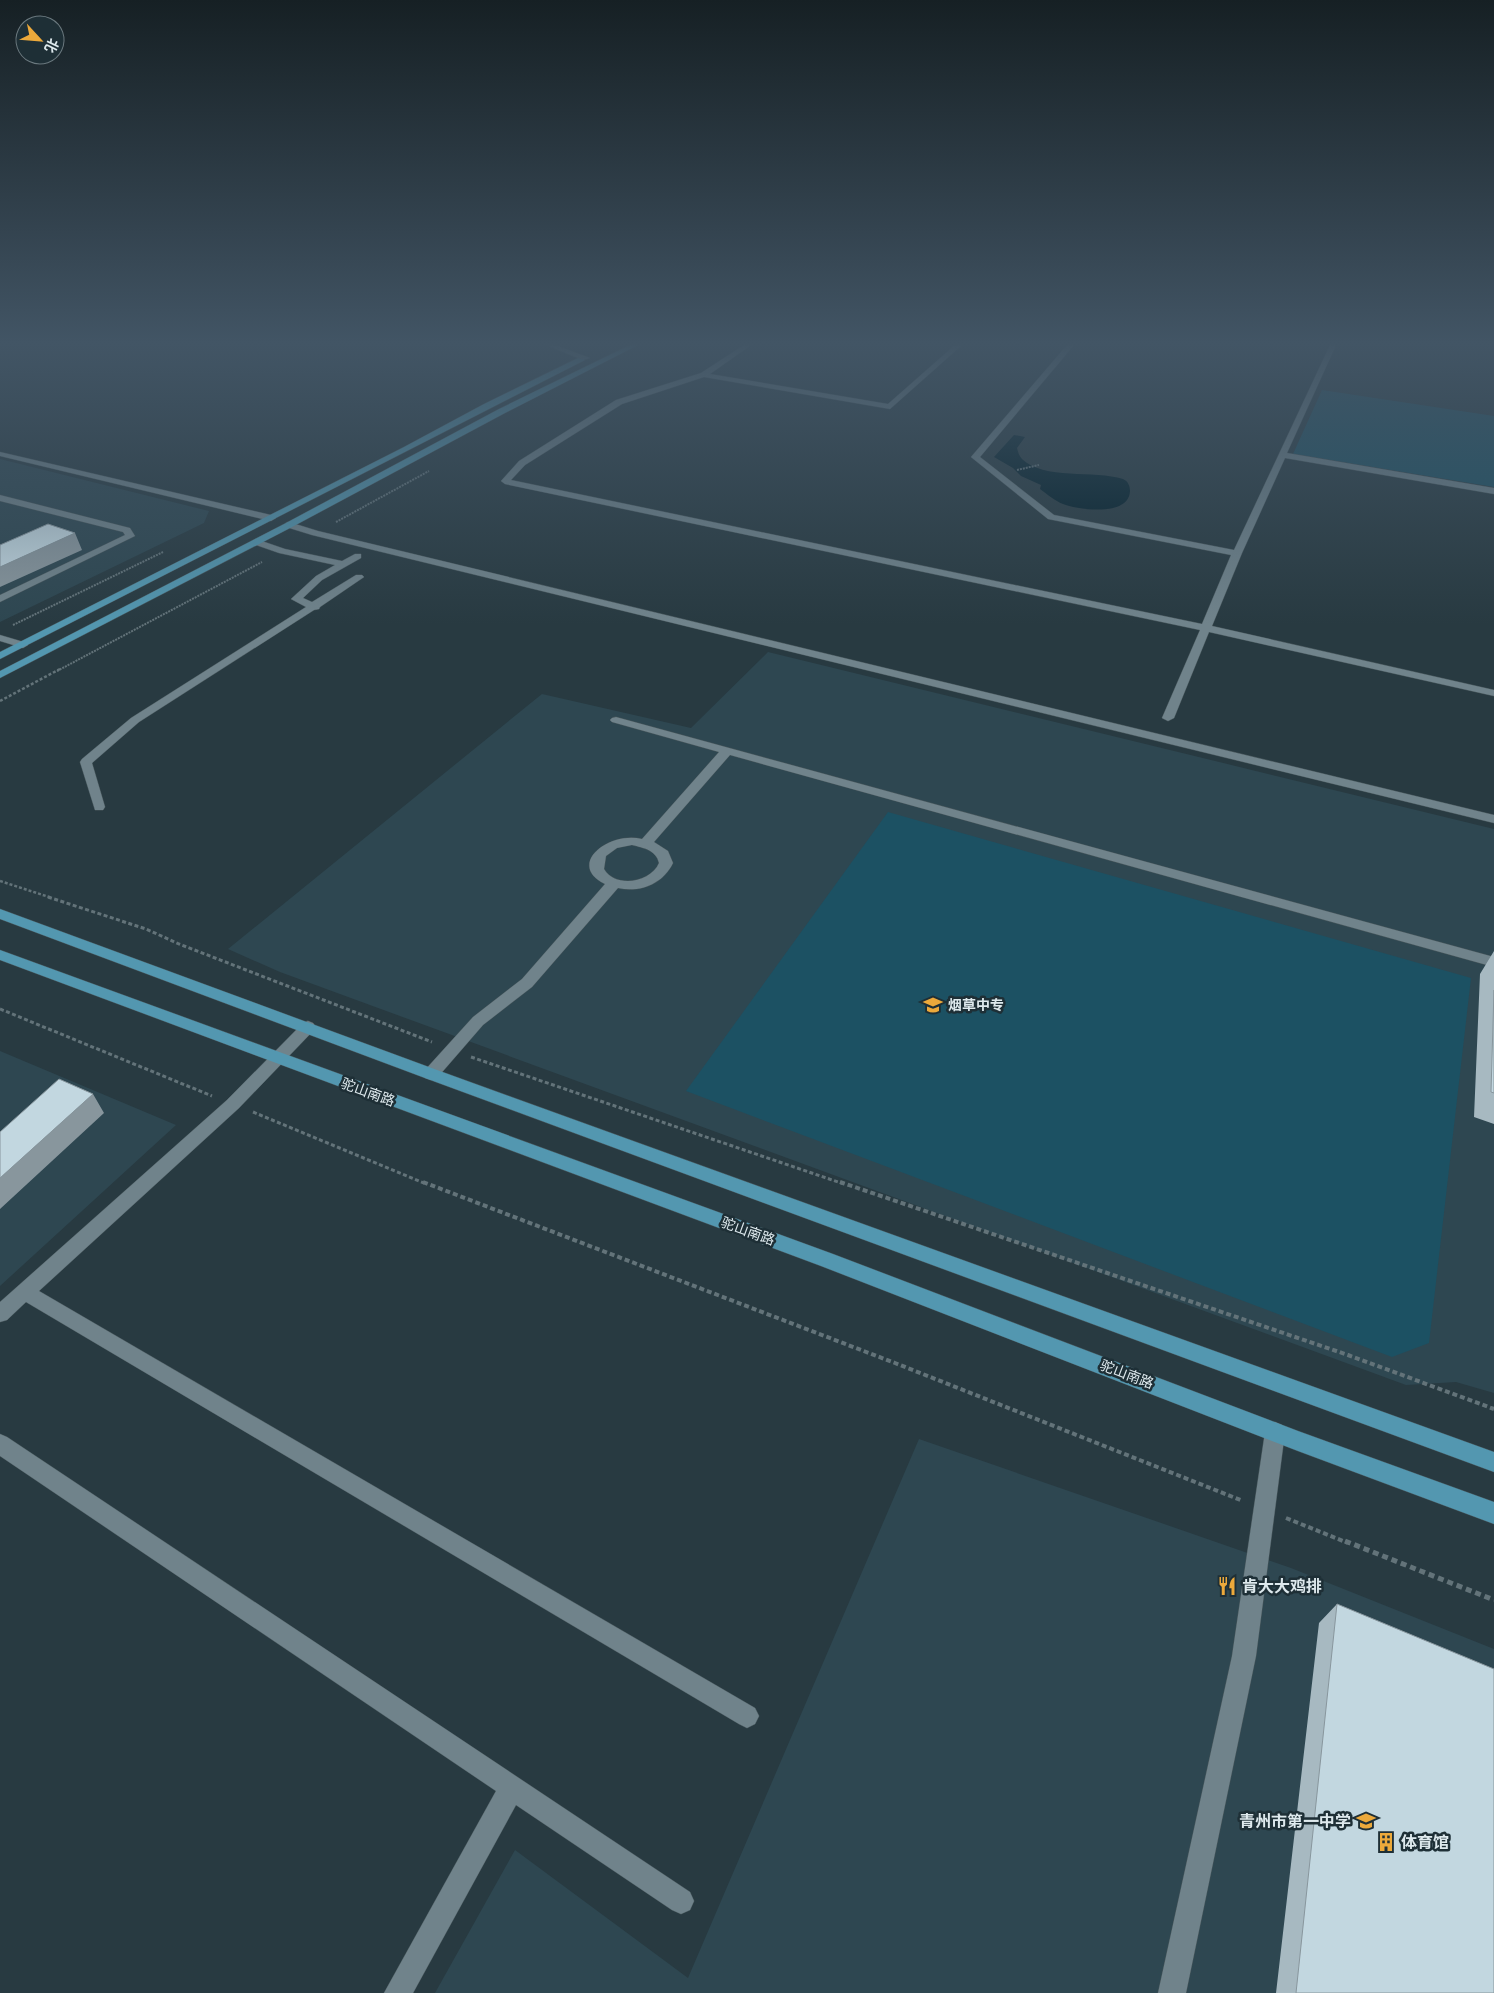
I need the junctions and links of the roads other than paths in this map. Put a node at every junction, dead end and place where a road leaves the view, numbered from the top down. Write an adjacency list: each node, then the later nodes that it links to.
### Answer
1 (425, 438): 10 (main road)
2 (453, 438): 11 (main road)
3 (562, 438): 19 (street)
4 (991, 438): 13 (street)
5 (1290, 438): 7 (street)
6 (0, 454): 10 (street)
7 (1282, 455): 8 (street); 13 (street)
8 (1494, 490)
9 (0, 498): 17 (street)
10 (271, 518): 21 (main road)
11 (289, 525): 12 (main road); 29 (street)
12 (256, 542): 15 (street); 23 (main road)
13 (1237, 553): 19 (street)
14 (358, 556): 15 (street)
15 (342, 564): 18 (street)
16 (360, 577): 18 (street)
17 (0, 599)
18 (314, 607): 28 (street)
19 (1206, 628): 24 (street); 25 (street)
20 (0, 638): 21 (street)
21 (23, 645): 22 (main road)
22 (0, 656)
23 (0, 675)
24 (1494, 693)
25 (1168, 718)
26 (616, 720): 27 (street)
27 (727, 750): 30 (street); 34 (street)
28 (99, 807)
29 (1494, 819)
30 (646, 842): 31 (street); 31 (street)
31 (614, 883): 37 (street)
32 (0, 914): 35 (main road)
33 (0, 955): 36 (main road, 驼山南路)
34 (1494, 962)
35 (308, 1027): 36 (street); 37 (main road)
36 (278, 1059): 38 (street); 40 (main road, 驼山南路)
37 (431, 1074): 42 (main road)
38 (25, 1292): 39 (street); 44 (street)
39 (0, 1314)
40 (1275, 1432): 43 (main road, 驼山南路); 48 (street)
41 (0, 1444): 45 (street)
42 (1494, 1462)
43 (1494, 1513)
44 (747, 1716)
45 (512, 1787): 46 (street); 47 (street)
46 (681, 1901)
47 (398, 1993)
48 (1172, 1993)

